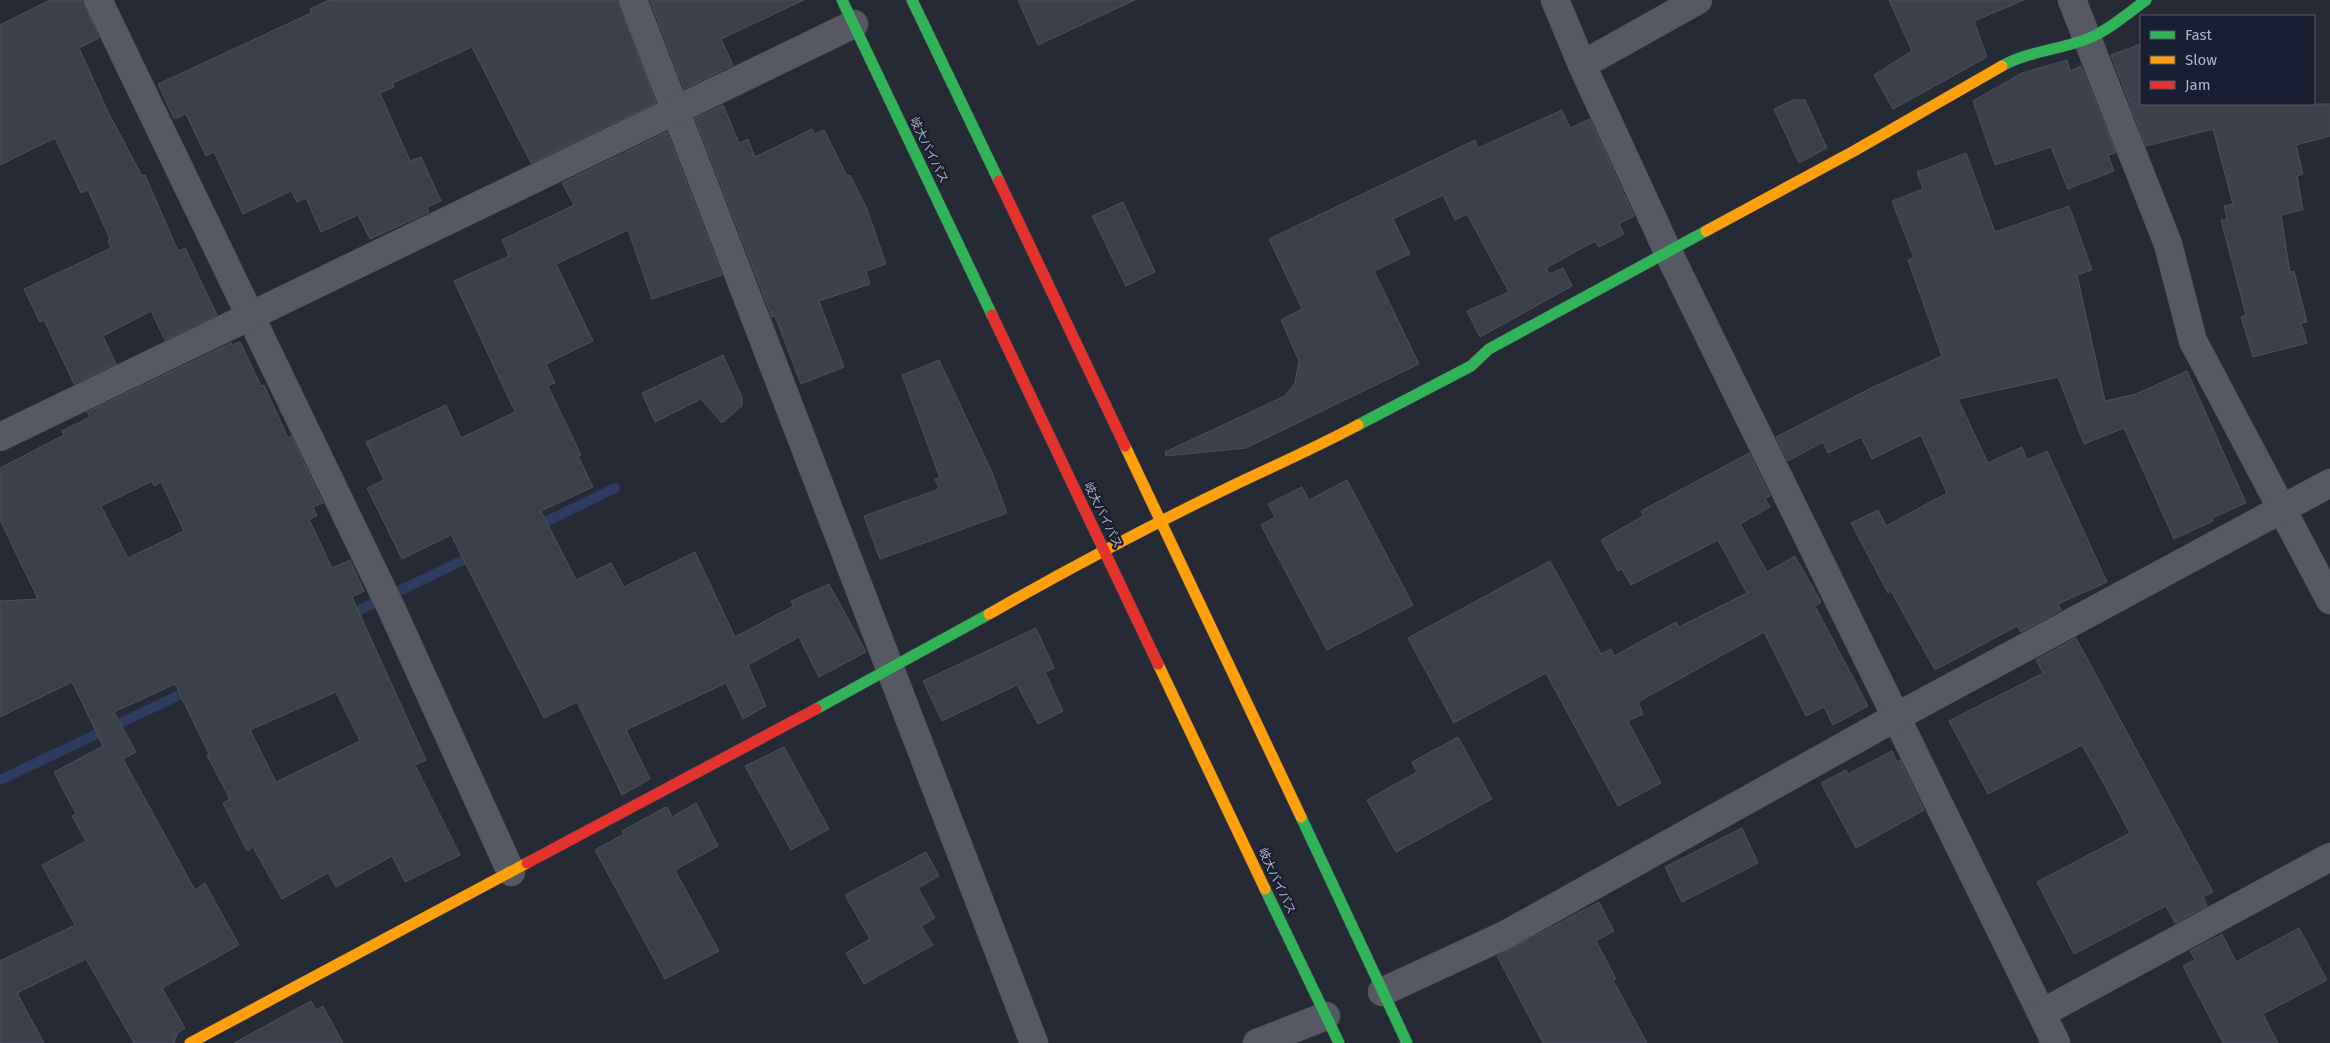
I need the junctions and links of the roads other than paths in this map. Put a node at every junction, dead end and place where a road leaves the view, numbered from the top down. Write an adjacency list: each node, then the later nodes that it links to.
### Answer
1 (98, 0): 14 (street)
2 (633, 0): 12 (street)
3 (842, 0): 9 (main road, 岐大バイパス)
4 (912, 0): 18 (main road)
5 (1555, 0): 11 (street)
6 (1698, 0): 11 (street)
7 (2072, 0): 10 (street)
8 (2146, 0): 10 (main road)
9 (854, 24): 12 (street); 19 (main road, 岐大バイパス)
10 (2087, 39): 13 (main road); 17 (street)
11 (1582, 65): 13 (street)
12 (676, 111): 14 (street); 21 (street)
13 (1668, 252): 18 (main road); 22 (street)
14 (252, 317): 15 (street); 24 (street)
15 (0, 437)
16 (2330, 483): 17 (street)
17 (2281, 509): 20 (street); 22 (street)
18 (1162, 523): 19 (main road); 25 (main road)
19 (1105, 551): 21 (main road); 27 (main road, 岐大バイパス)
20 (2330, 600)
21 (890, 669): 24 (main road); 29 (street)
22 (1898, 716): 25 (street); 26 (street)
23 (2330, 857): 26 (street)
24 (511, 872): 28 (main road)
25 (1382, 992): 32 (main road)
26 (2042, 1013): 33 (street)
27 (1326, 1016): 30 (street); 31 (main road, 岐大バイパス)
28 (190, 1043)
29 (1034, 1043)
30 (1257, 1043)
31 (1339, 1043)
32 (1407, 1043)
33 (2056, 1043)

